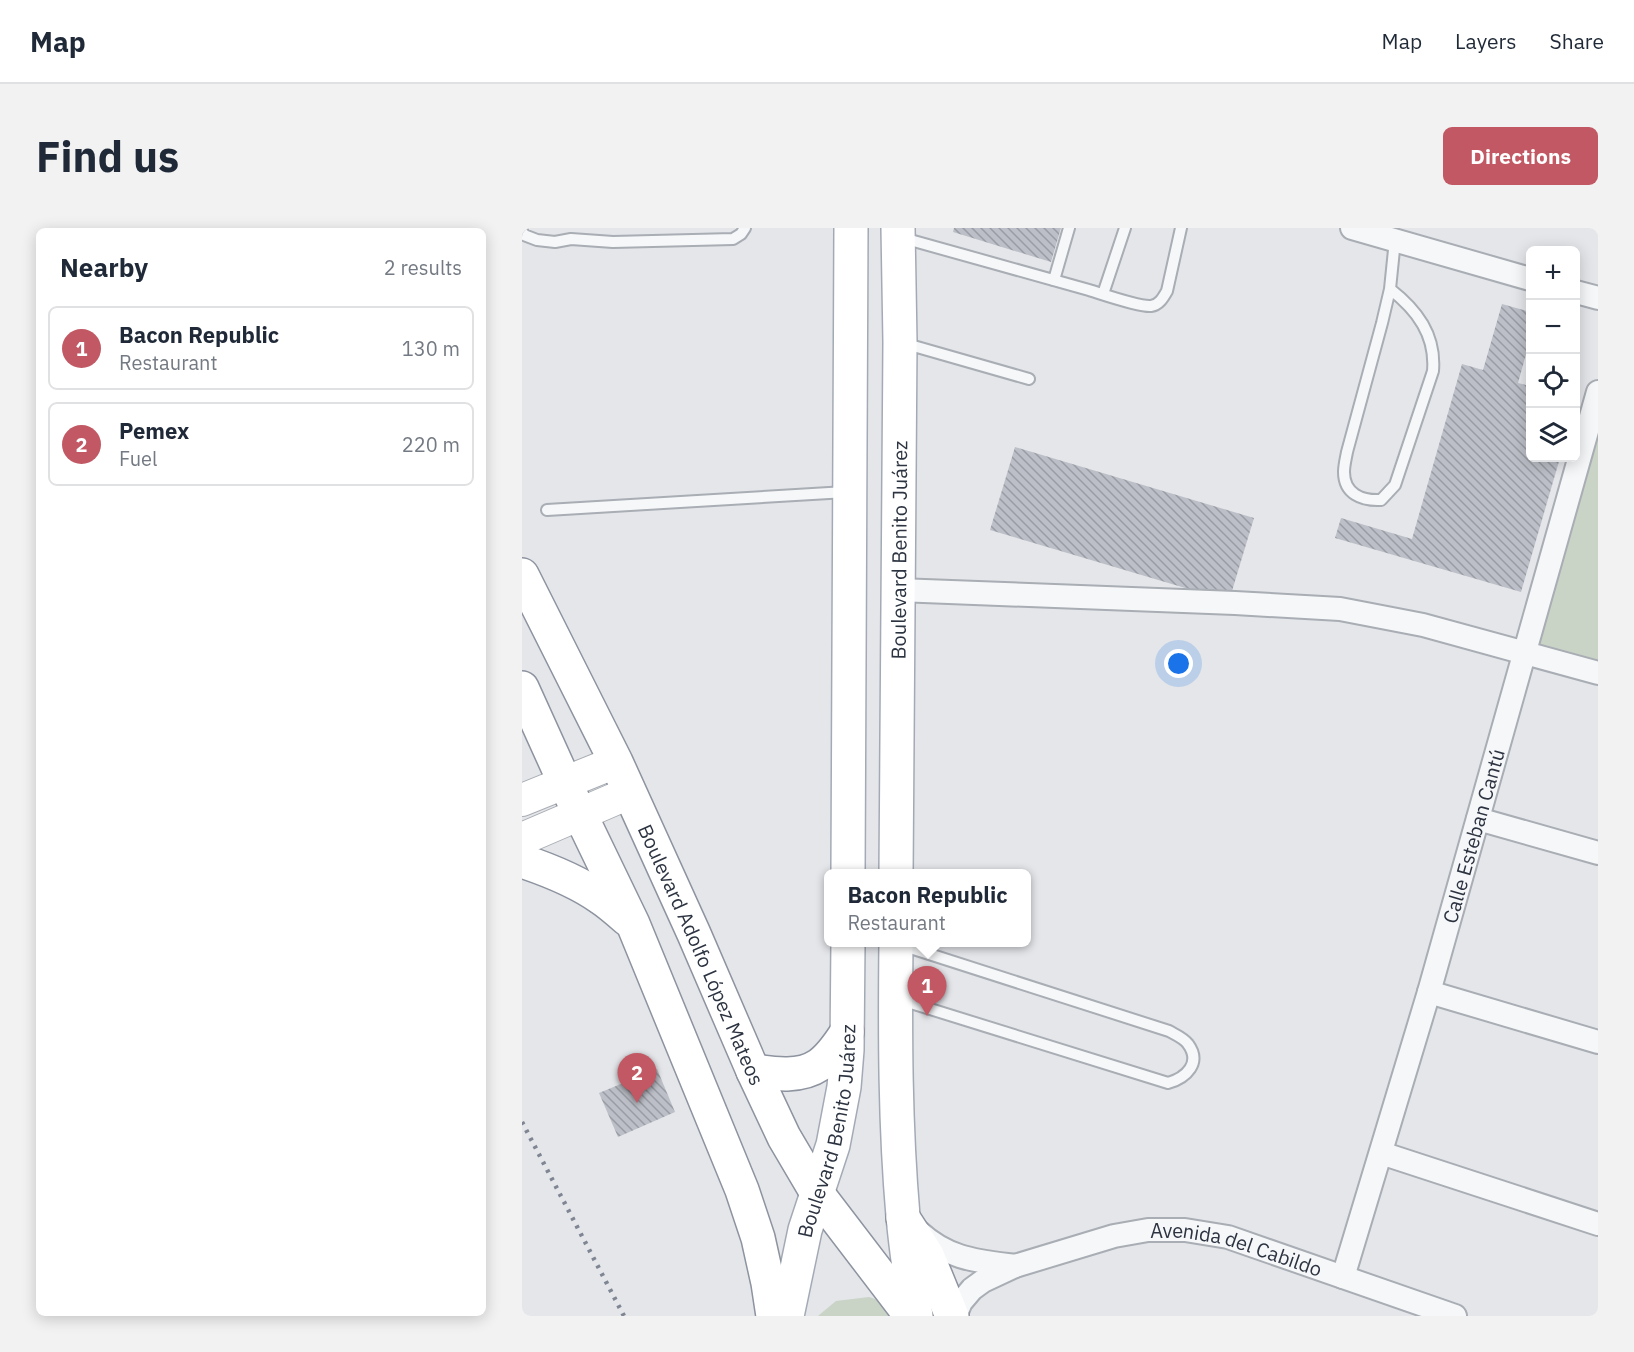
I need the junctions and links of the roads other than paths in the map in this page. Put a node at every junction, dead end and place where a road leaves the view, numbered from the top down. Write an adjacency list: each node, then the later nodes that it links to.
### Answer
1 (745, 228): 9 (lane)
2 (851, 228): 20 (main road)
3 (1070, 228): 12 (lane)
4 (1125, 228): 15 (lane)
5 (1181, 228): 15 (lane)
6 (1352, 228): 10 (street)
7 (522, 231): 9 (lane)
8 (898, 232): 12 (lane); 17 (main road, Boulevard Benito Juárez)
9 (571, 234)
10 (1395, 240): 11 (street); 13 (lane)
11 (1526, 278)
12 (1054, 280): 15 (lane)
13 (1390, 289): 13 (lane)
14 (1580, 293): 16 (street)
15 (1103, 294)
16 (1598, 298)
17 (900, 342): 18 (lane); 21 (main road, Boulevard Benito Juárez)
18 (1029, 379)
19 (1598, 392): 25 (street, Calle Esteban Cantú)
20 (850, 497): 21 (main road); 22 (lane); 37 (main road)
21 (898, 504): 24 (main road, Boulevard Benito Juárez)
22 (547, 510)
23 (522, 575): 28 (main road, Boulevard Adolfo López Mateos)
24 (898, 590): 25 (street); 38 (main road, Boulevard Benito Juárez)
25 (1525, 652): 26 (street); 33 (street, Calle Esteban Cantú)
26 (1598, 673)
27 (522, 688): 29 (main road)
28 (616, 762): 29 (main road); 30 (main road, Boulevard Adolfo López Mateos)
29 (565, 783): 31 (main road); 32 (main road)
30 (629, 793): 32 (main road); 49 (main road, Boulevard Adolfo López Mateos)
31 (522, 801)
32 (580, 814): 34 (main road); 39 (main road)
33 (1478, 819): 35 (street); 44 (street, Calle Esteban Cantú)
34 (522, 839)
35 (1598, 853)
36 (522, 861): 39 (main road)
37 (848, 869)
38 (896, 869)
39 (633, 924): 56 (main road)
40 (848, 947): 43 (main road, Boulevard Benito Juárez)
41 (896, 947): 45 (main road)
42 (909, 947): 45 (lane)
43 (848, 978): 46 (main road, Boulevard Benito Juárez); 48 (main road)
44 (1429, 992): 47 (street); 50 (street, Calle Esteban Cantú)
45 (895, 998): 48 (main road)
46 (847, 1032): 49 (main road); 51 (main road, Boulevard Benito Juárez)
47 (1598, 1042)
48 (895, 1062): 52 (main road)
49 (753, 1071): 51 (main road, Boulevard Adolfo López Mateos)
50 (1381, 1153): 53 (street); 55 (street, Calle Esteban Cantú)
51 (817, 1193): 57 (main road, Boulevard Benito Juárez); 58 (main road, Boulevard Adolfo López Mateos)
52 (903, 1218): 54 (street, Avenida del Cabildo); 59 (main road); 60 (main road)
53 (1598, 1224)
54 (1015, 1266): 55 (street, Avenida del Cabildo); 60 (street, Avenida del Cabildo)
55 (1344, 1277): 61 (street, Avenida del Cabildo)
56 (773, 1316)
57 (787, 1316)
58 (911, 1316)
59 (916, 1316)
60 (953, 1316)
61 (1455, 1316)

